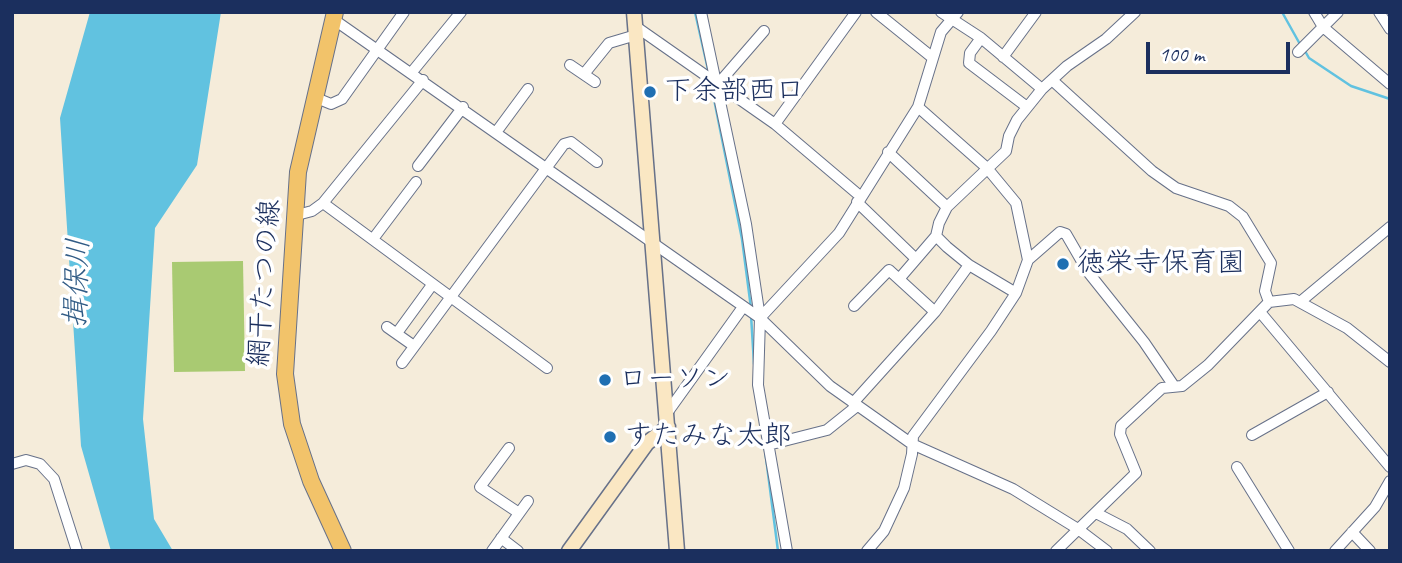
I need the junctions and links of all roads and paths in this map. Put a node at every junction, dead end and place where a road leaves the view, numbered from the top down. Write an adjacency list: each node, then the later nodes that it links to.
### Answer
1 (404, 12): 19 (street)
2 (461, 12): 24 (street)
3 (701, 12): 29 (street)
4 (856, 12): 37 (street)
5 (876, 12): 22 (street)
6 (941, 12): 13 (street)
7 (1036, 12): 21 (street)
8 (1135, 12): 27 (street)
9 (1314, 12): 15 (street)
10 (1338, 12): 15 (street)
11 (1379, 12): 16 (street)
12 (334, 15): 19 (street); 33 (main road, 網干たつの線)
13 (955, 15): 18 (street); 22 (street)
14 (635, 24): 25 (street); 29 (street); 52 (street)
15 (1323, 27): 20 (street); 30 (street)
16 (1390, 29)
17 (764, 31): 29 (street)
18 (981, 38): 21 (street); 36 (street)
19 (378, 49): 24 (street); 33 (street)
20 (1302, 49)
21 (1003, 57): 32 (street)
22 (933, 58): 35 (street)
23 (570, 65): 25 (street)
24 (412, 72): 26 (street)
25 (584, 74): 28 (street)
26 (423, 80): 34 (street); 46 (street)
27 (1052, 80): 32 (street); 60 (street)
28 (596, 82)
29 (716, 82): 37 (street); 66 (street)
30 (1390, 84)
31 (528, 89): 38 (street)
32 (1042, 89): 36 (street)
33 (314, 97): 48 (main road, 網干たつの線)
34 (463, 107): 38 (street); 41 (street)
35 (918, 107): 39 (street); 43 (street)
36 (1027, 107): 43 (street)
37 (775, 124): 45 (street)
38 (497, 131): 42 (street)
39 (888, 152): 45 (street); 47 (street)
40 (597, 162): 42 (street)
41 (418, 166)
42 (547, 166): 52 (street); 59 (street)
43 (987, 168): 47 (street); 54 (street)
44 (416, 182): 51 (street)
45 (858, 199): 53 (street); 66 (street)
46 (323, 203): 48 (street); 51 (street)
47 (947, 207): 50 (street)
48 (297, 215): 91 (main road, 網干たつの線)
49 (1390, 227): 61 (street)
50 (936, 236): 53 (street); 55 (street)
51 (373, 239): 57 (street)
52 (653, 244): 63 (street); 74 (street)
53 (915, 258): 56 (street)
54 (1028, 260): 58 (street); 71 (street)
55 (969, 265): 58 (street); 64 (street)
56 (899, 279): 62 (street); 64 (street)
57 (432, 285): 59 (street); 67 (street)
58 (1016, 293): 76 (street)
59 (450, 299): 67 (street); 70 (street)
60 (1269, 302): 61 (street); 65 (street)
61 (1300, 302): 68 (street)
62 (854, 306)
63 (743, 307): 66 (street); 74 (street)
64 (935, 312): 73 (street)
65 (1260, 312): 71 (street); 72 (street)
66 (760, 318): 73 (street); 77 (street)
67 (414, 346): 69 (street)
68 (1390, 362)
69 (402, 363)
70 (547, 368)
71 (1174, 386): 85 (street)
72 (1328, 392): 75 (street); 81 (street)
73 (855, 405): 76 (street); 77 (street)
74 (667, 420): 94 (street); 95 (street)
75 (1252, 436)
76 (912, 444): 86 (street); 89 (street)
77 (768, 445): 96 (street)
78 (509, 448): 84 (street)
79 (12, 464): 90 (street)
80 (1237, 467): 100 (street)
81 (1390, 467)
82 (1390, 481): 87 (street)
83 (528, 501): 84 (street)
84 (519, 513): 88 (street)
85 (1096, 513): 86 (street); 99 (street)
86 (1079, 528): 97 (street); 98 (street)
87 (1352, 532): 101 (street); 102 (street)
88 (501, 538): 92 (street); 93 (street)
89 (869, 550)
90 (77, 551)
91 (343, 551)
92 (492, 551)
93 (518, 551)
94 (569, 551)
95 (677, 551)
96 (787, 551)
97 (1056, 551)
98 (1107, 551)
99 (1150, 551)
100 (1289, 551)
101 (1335, 551)
102 (1370, 551)

